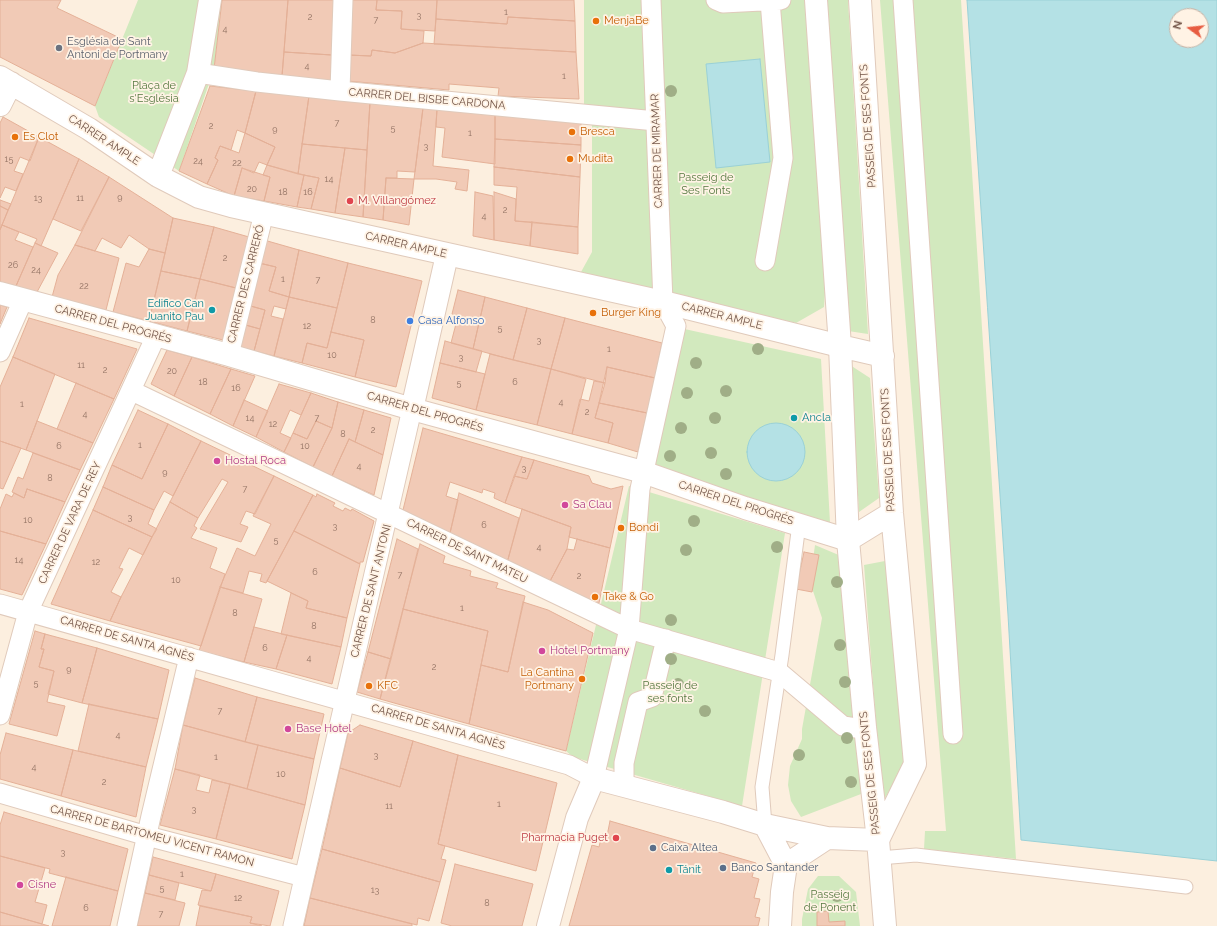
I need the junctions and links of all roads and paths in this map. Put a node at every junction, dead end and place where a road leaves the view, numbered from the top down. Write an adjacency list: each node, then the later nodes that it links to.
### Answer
1 (210, 0): 9 (street)
2 (343, 0): 11 (street)
3 (650, 0): 13 (street, CARRER DE MIRAMAR)
4 (716, 0): 8 (street)
5 (816, 0): 22 (street, PASSEIG DE SES FONTS)
6 (860, 0): 25 (street, PASSEIG DE SES FONTS)
7 (904, 0): 42 (street)
8 (776, 1): 17 (street)
9 (198, 73): 11 (street, CARRER DEL BISBE CARDONA); 14 (street)
10 (6, 80): 12 (street); 14 (street, CARRER AMPLE)
11 (340, 91): 13 (street, CARRER DEL BISBE CARDONA)
12 (0, 105)
13 (656, 120): 20 (street, CARRER DE MIRAMAR)
14 (158, 176): 15 (street, CARRER AMPLE)
15 (264, 213): 16 (street, CARRER AMPLE); 24 (street, CARRER DES CARRERÓ)
16 (447, 255): 20 (street, CARRER AMPLE); 27 (street, CARRER DE SANT ANTONI)
17 (765, 261)
18 (0, 293): 19 (street, CARRER DEL PROGRÉS)
19 (23, 300): 21 (street, CARRER DEL PROGRÉS); 23 (street)
20 (663, 302): 22 (street, CARRER AMPLE); 28 (street)
21 (156, 336): 24 (street, CARRER DEL PROGRÉS); 26 (street, CARRER DE VARA DE REY)
22 (840, 346): 25 (street, CARRER AMPLE); 32 (street, PASSEIG DE SES FONTS)
23 (0, 352)
24 (229, 355): 27 (street, CARRER DEL PROGRÉS)
25 (883, 356): 30 (street, PASSEIG DE SES FONTS)
26 (132, 391): 29 (street, CARRER DE SANT MATEU); 34 (street, CARRER DE VARA DE REY)
27 (412, 409): 28 (street, CARRER DEL PROGRÉS); 29 (street, CARRER DE SANT ANTONI)
28 (643, 472): 31 (street, CARRER DEL PROGRÉS); 35 (street)
29 (389, 513): 35 (street, CARRER DE SANT MATEU); 39 (street, CARRER DE SANT ANTONI)
30 (892, 513): 32 (street); 49 (street, PASSEIG DE SES FONTS)
31 (799, 524): 32 (street, CARRER DEL PROGRÉS); 38 (lane)
32 (848, 540): 49 (street, PASSEIG DE SES FONTS)
33 (0, 604): 34 (street, CARRER DE SANTA AGNÈS)
34 (28, 612): 37 (street, CARRER DE SANTA AGNÈS); 40 (street, CARRER DE VARA DE REY)
35 (629, 629): 36 (street, CARRER DE SANT MATEU); 43 (street)
36 (666, 639): 38 (street, CARRER DE SANT MATEU); 44 (street)
37 (189, 657): 39 (street, CARRER DE SANTA AGNÈS); 47 (street)
38 (779, 672): 41 (street); 46 (lane)
39 (344, 700): 43 (street, CARRER DE SANTA AGNÈS); 51 (street, CARRER DE SANT ANTONI)
40 (0, 715)
41 (856, 728)
42 (953, 734)
43 (594, 778): 44 (street, CARRER DE SANTA AGNÈS); 55 (street)
44 (624, 786): 46 (street, CARRER DE SANTA AGNÈS)
45 (0, 793): 47 (street, CARRER DE BARTOMEU VICENT RAMON)
46 (765, 826): 48 (street, CARRER DE SANTA AGNÈS); 50 (street)
47 (147, 836): 51 (street, CARRER DE BARTOMEU VICENT RAMON); 53 (street)
48 (827, 838): 49 (street, CARRER DE SANTA AGNÈS); 50 (street)
49 (878, 849): 52 (lane); 57 (street)
50 (786, 865): 56 (street)
51 (304, 877): 54 (street, CARRER DE SANT ANTONI)
52 (1186, 887)
53 (127, 926)
54 (293, 926)
55 (548, 926)
56 (780, 926)
57 (885, 926)

